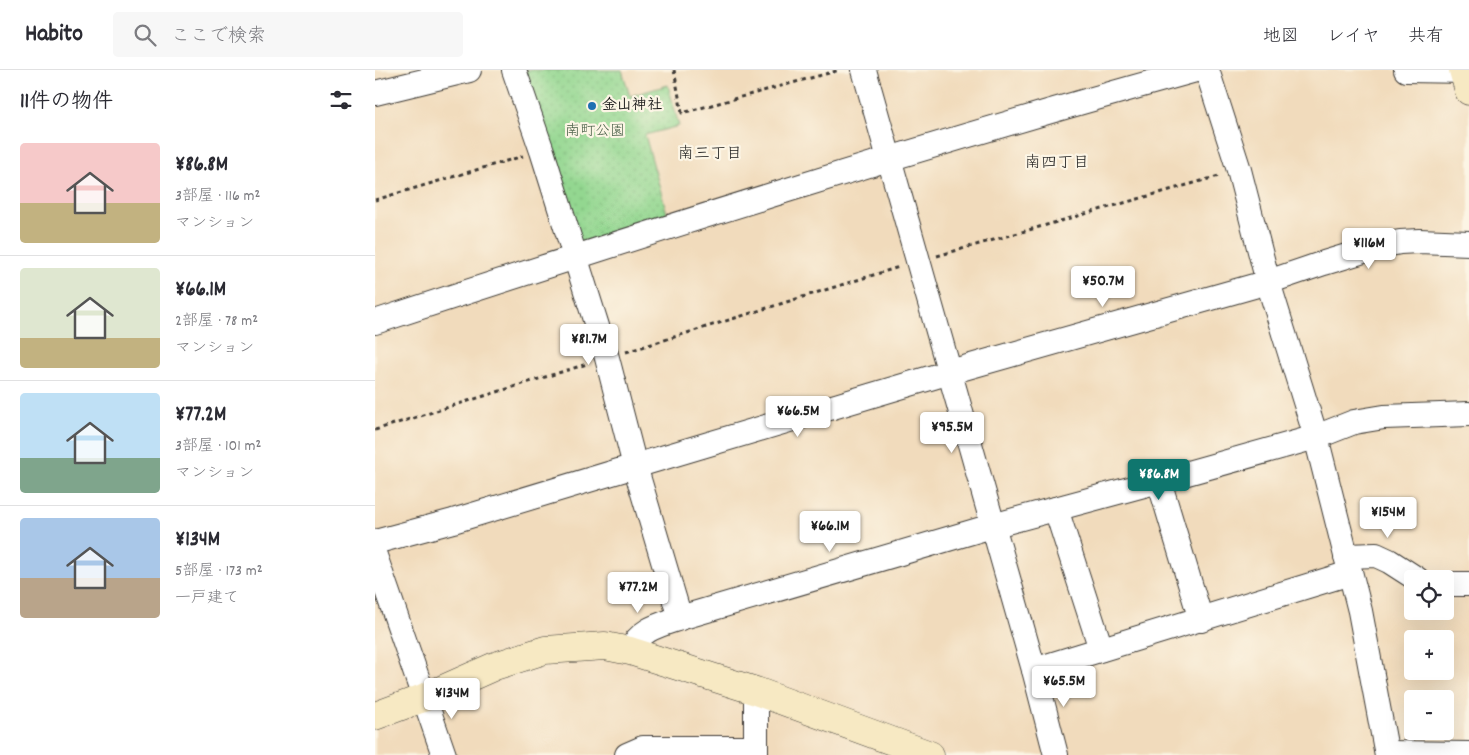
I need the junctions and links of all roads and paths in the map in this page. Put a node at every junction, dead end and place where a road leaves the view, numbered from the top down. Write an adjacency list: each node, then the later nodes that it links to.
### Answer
1 (469, 70): 10 (street)
2 (514, 70): 11 (street)
3 (674, 70): 4 (path)
4 (840, 70)
5 (863, 70): 12 (street)
6 (1196, 70): 12 (street)
7 (1207, 70): 13 (street)
8 (1406, 70): 9 (street)
9 (1466, 76)
10 (375, 93)
11 (541, 151): 14 (path); 16 (street)
12 (889, 158): 16 (street); 17 (street)
13 (1239, 170): 17 (path); 18 (street)
14 (375, 200)
15 (1469, 243): 18 (street)
16 (574, 257): 19 (street); 20 (street)
17 (918, 261): 20 (path); 21 (street)
18 (1267, 282): 21 (street); 24 (street)
19 (375, 322)
20 (607, 358): 23 (path); 25 (street)
21 (950, 372): 25 (street); 28 (street)
22 (1469, 414): 24 (street)
23 (375, 430)
24 (1316, 436): 26 (street); 31 (street)
25 (635, 466): 29 (street); 35 (street)
26 (1159, 481): 27 (street); 36 (street)
27 (1056, 509): 28 (street); 37 (street)
28 (992, 526): 35 (street); 39 (street)
29 (375, 542)
30 (375, 556): 41 (street)
31 (1348, 565): 32 (street); 36 (street); 44 (street)
32 (1404, 571)
33 (1454, 584): 34 (street)
34 (1469, 584)
35 (680, 618): 38 (street)
36 (1201, 620): 37 (street)
37 (1101, 650): 39 (street)
38 (630, 651): 40 (street); 41 (street)
39 (1034, 670): 49 (street)
40 (756, 691): 43 (street); 48 (street)
41 (423, 698): 42 (street); 46 (street)
42 (375, 716)
43 (756, 752): 47 (street)
44 (1387, 754): 45 (street)
45 (1469, 754)
46 (444, 755)
47 (627, 755)
48 (930, 755)
49 (1056, 755)

